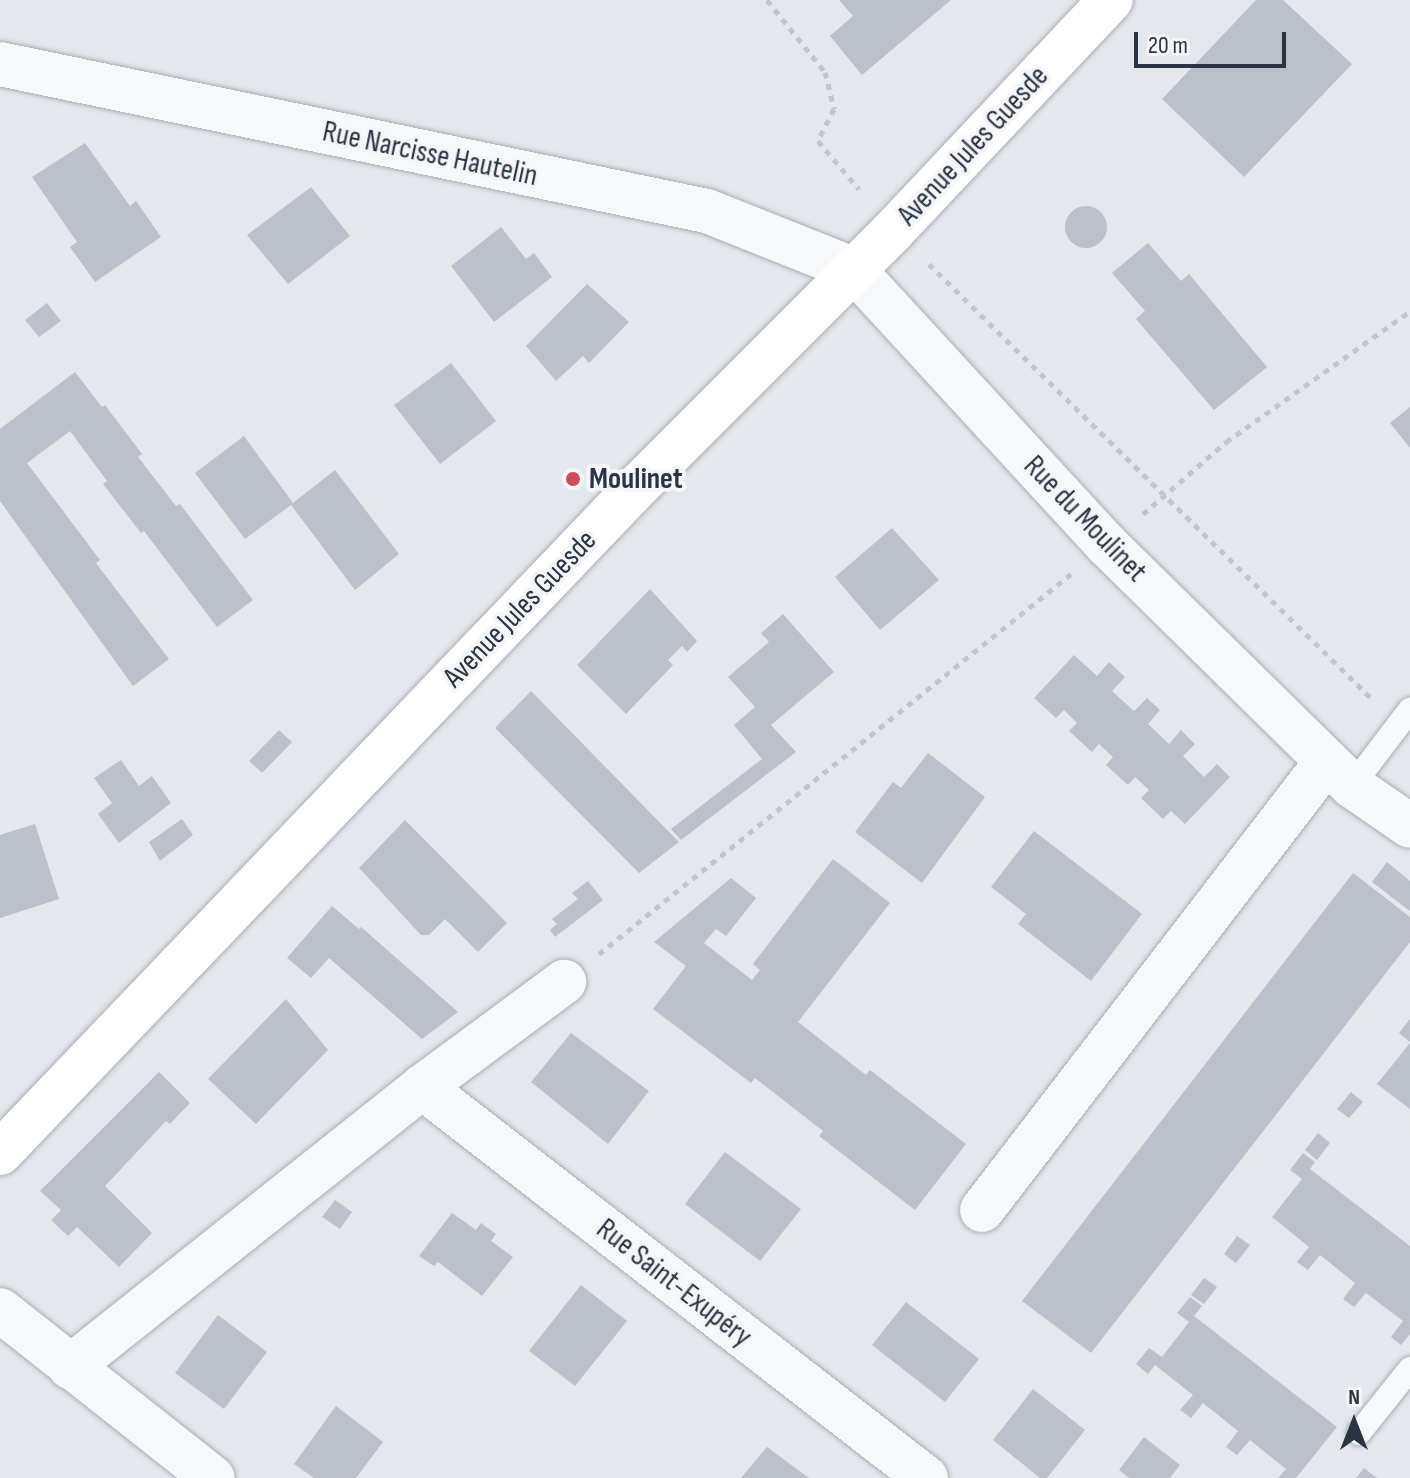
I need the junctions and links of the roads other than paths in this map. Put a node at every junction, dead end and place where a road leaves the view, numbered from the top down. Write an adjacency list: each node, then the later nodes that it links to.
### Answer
1 (1111, 0): 3 (main road, Avenue Jules Guesde)
2 (0, 64): 3 (street, Rue Narcisse Hautelin)
3 (853, 269): 5 (street, Rue du Moulinet); 9 (main road, Avenue Jules Guesde)
4 (1410, 710): 5 (lane)
5 (1339, 774): 6 (street, Rue du Moulinet); 10 (street)
6 (1410, 826)
7 (564, 982): 8 (street)
8 (422, 1087): 12 (street); 16 (street, Rue Saint-Exupéry)
9 (0, 1153)
10 (982, 1210)
11 (0, 1310): 12 (street)
12 (70, 1367): 15 (street)
13 (1410, 1369): 14 (lane)
14 (1359, 1433)
15 (213, 1478)
16 (926, 1478)

